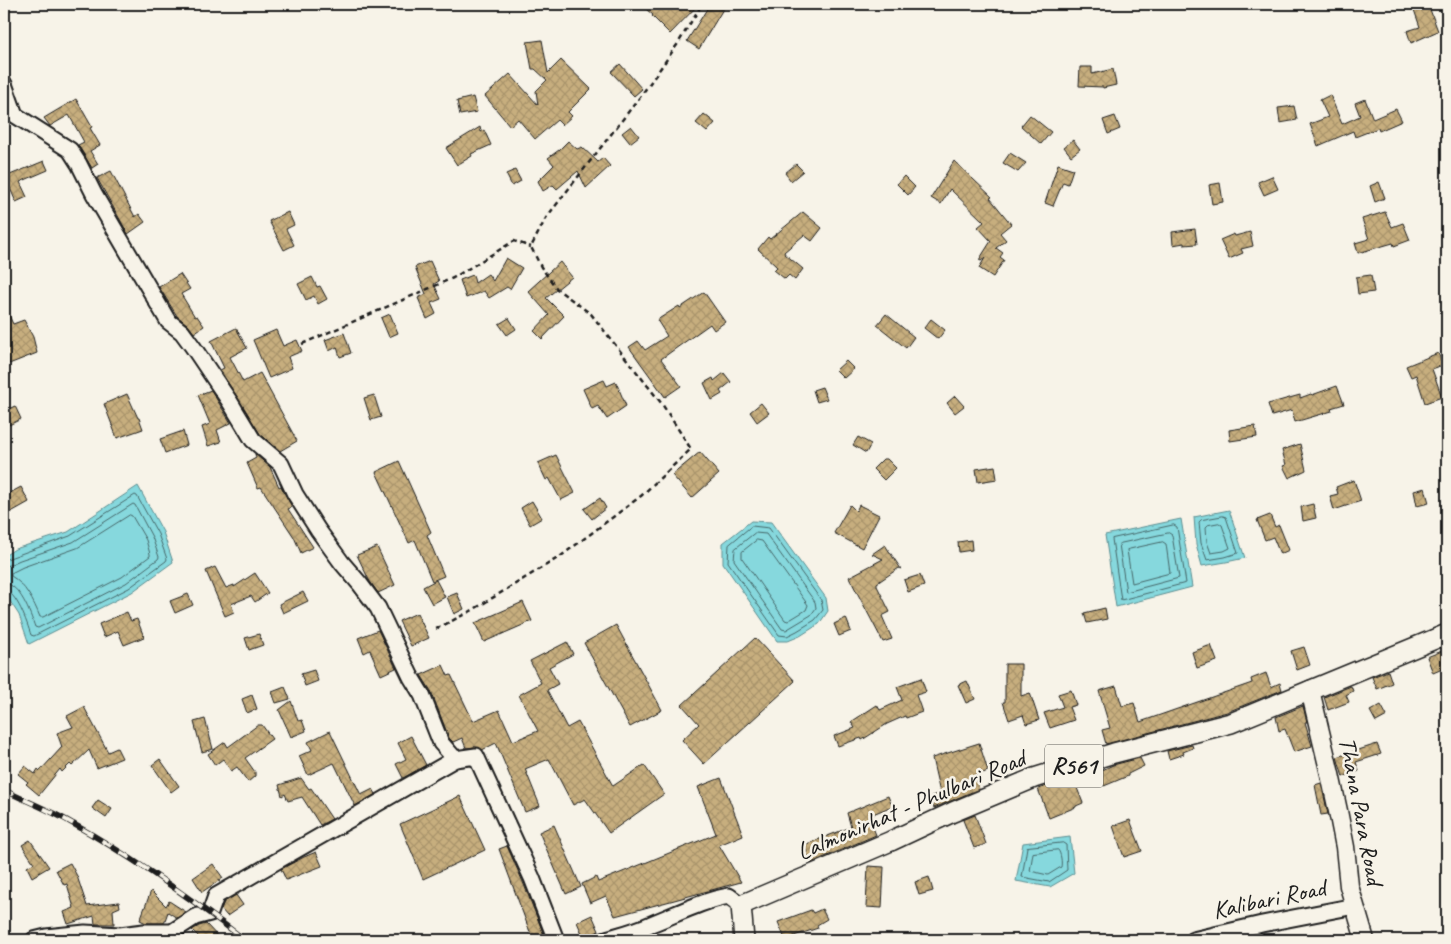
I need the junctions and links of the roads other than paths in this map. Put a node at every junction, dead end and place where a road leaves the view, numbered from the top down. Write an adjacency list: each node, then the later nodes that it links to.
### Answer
1 (4, 84): 4 (street)
2 (1447, 634): 3 (main road, Lalmonirhat - Phulbari Road / R561)
3 (1310, 690): 5 (main road, Lalmonirhat - Phulbari Road / R561); 6 (main road, Thana Para Road)
4 (455, 759): 7 (street); 8 (street)
5 (741, 905): 9 (street); 10 (main road)
6 (1355, 906): 11 (street, Kalibari Road); 12 (main road, Thana Para Road)
7 (34, 940)
8 (556, 940)
9 (603, 940)
10 (744, 940)
11 (1193, 940)
12 (1365, 940)

